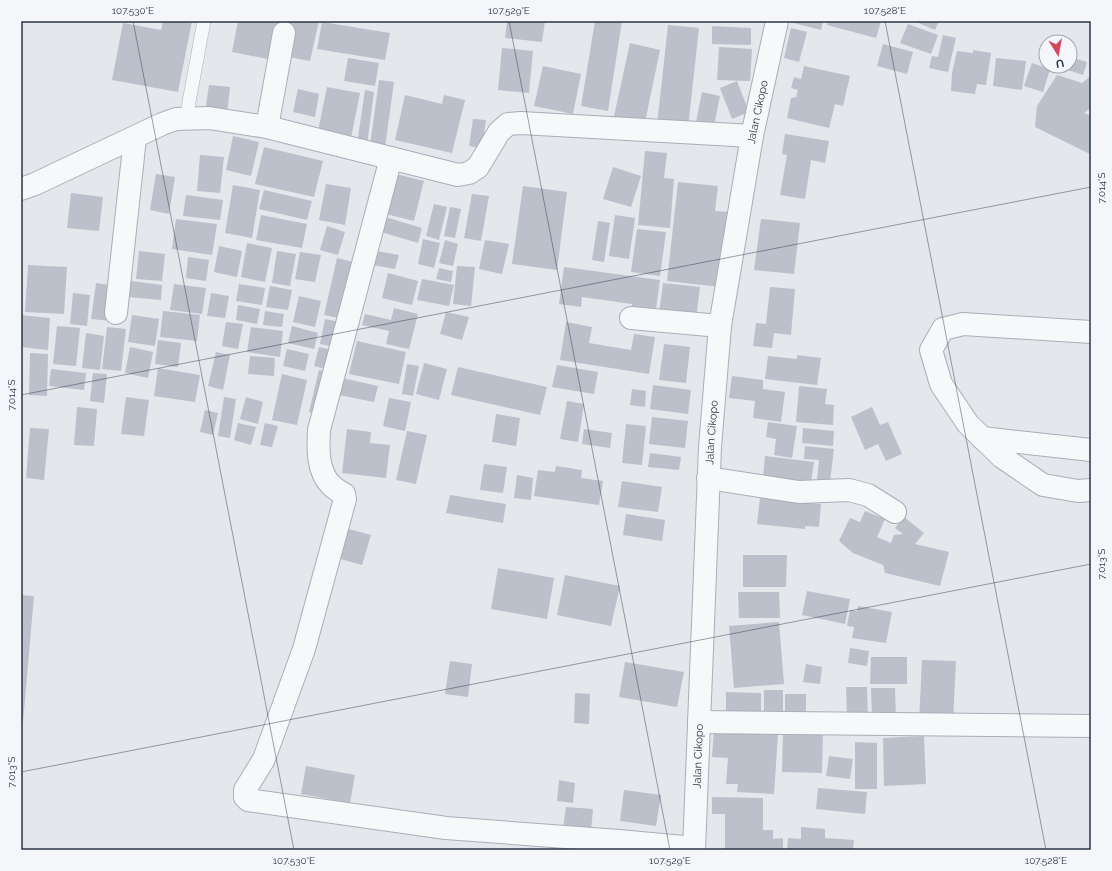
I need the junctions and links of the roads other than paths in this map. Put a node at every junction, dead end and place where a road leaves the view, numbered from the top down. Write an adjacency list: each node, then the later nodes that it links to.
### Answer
1 (204, 21): 4 (lane)
2 (777, 21): 6 (street, Jalan Cikopo)
3 (284, 34): 5 (street)
4 (187, 118): 5 (street); 7 (street)
5 (267, 127): 8 (street)
6 (752, 136): 8 (street); 12 (street, Jalan Cikopo)
7 (135, 138): 9 (street); 10 (street)
8 (391, 158): 21 (street)
9 (21, 189)
10 (116, 313)
11 (631, 318): 12 (street)
12 (720, 326): 16 (street, Jalan Cikopo)
13 (1091, 332): 14 (street)
14 (982, 438): 15 (street); 17 (street)
15 (1091, 450)
16 (708, 478): 18 (street); 19 (street, Jalan Cikopo)
17 (1091, 490)
18 (895, 512)
19 (699, 722): 20 (street); 21 (street, Jalan Cikopo)
20 (1091, 726)
21 (694, 849)

